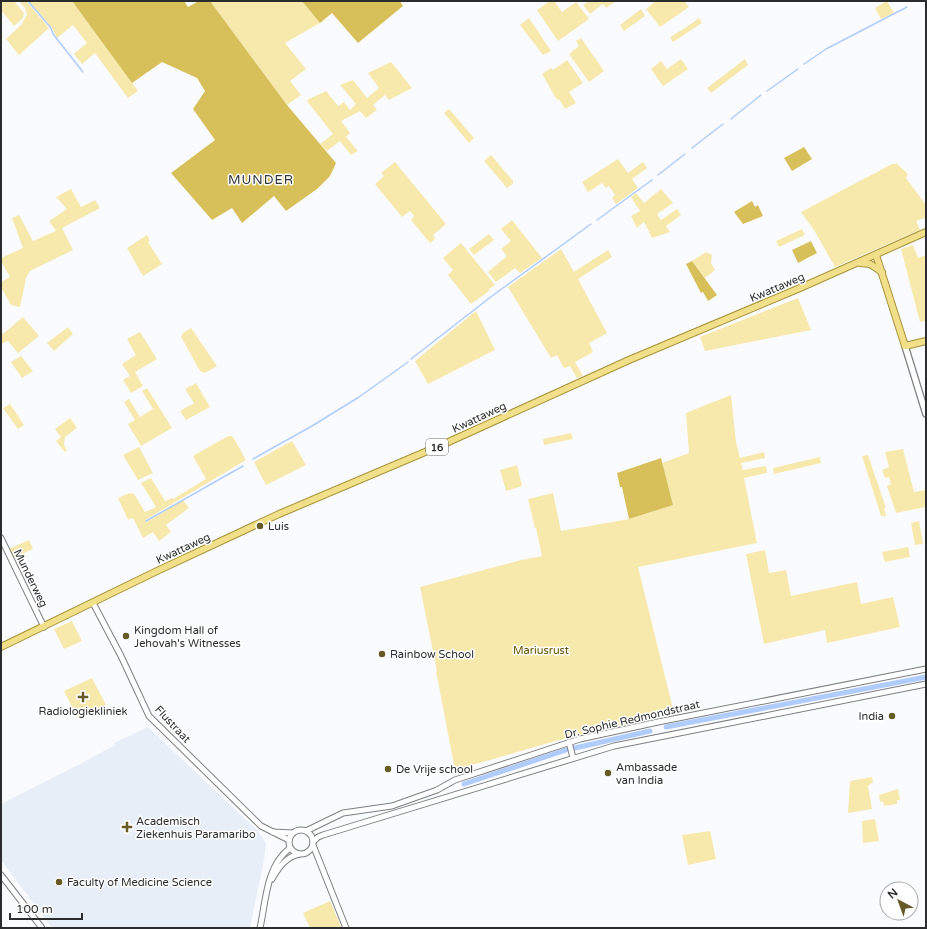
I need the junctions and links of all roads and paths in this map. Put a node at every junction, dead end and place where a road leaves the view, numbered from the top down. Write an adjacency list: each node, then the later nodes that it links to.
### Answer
1 (926, 232): 2 (main road, Kwattaweg / 16)
2 (876, 255): 3 (main road, Kwattaweg / 16); 4 (main road)
3 (854, 264): 4 (main road); 9 (main road, Kwattaweg / 16)
4 (882, 272): 6 (main road)
5 (926, 341): 6 (main road)
6 (905, 346): 7 (main road)
7 (926, 414)
8 (1, 538): 10 (street, Munderweg)
9 (93, 603): 10 (main road, Kwattaweg / 16); 17 (street, Flustraat)
10 (44, 627): 11 (main road, Kwattaweg / 16)
11 (1, 647)
12 (926, 670): 14 (street, Dr. Sophie Redmondstraat)
13 (926, 684): 15 (street, Dr. Sophie Redmondstraat)
14 (569, 742): 15 (street); 16 (street, Dr. Sophie Redmondstraat)
15 (573, 758): 20 (street, Dr. Sophie Redmondstraat)
16 (306, 831): 18 (street); 20 (street)
17 (272, 832): 18 (street); 19 (street, Flustraat)
18 (294, 833): 19 (street)
19 (289, 840): 21 (street)
20 (313, 844): 23 (street); 24 (street)
21 (290, 848): 22 (street); 26 (street)
22 (299, 854): 23 (street); 26 (street)
23 (306, 854): 24 (street)
24 (320, 866): 29 (street)
25 (1, 875): 27 (street)
26 (269, 885): 28 (street)
27 (42, 928)
28 (260, 928)
29 (346, 928)

